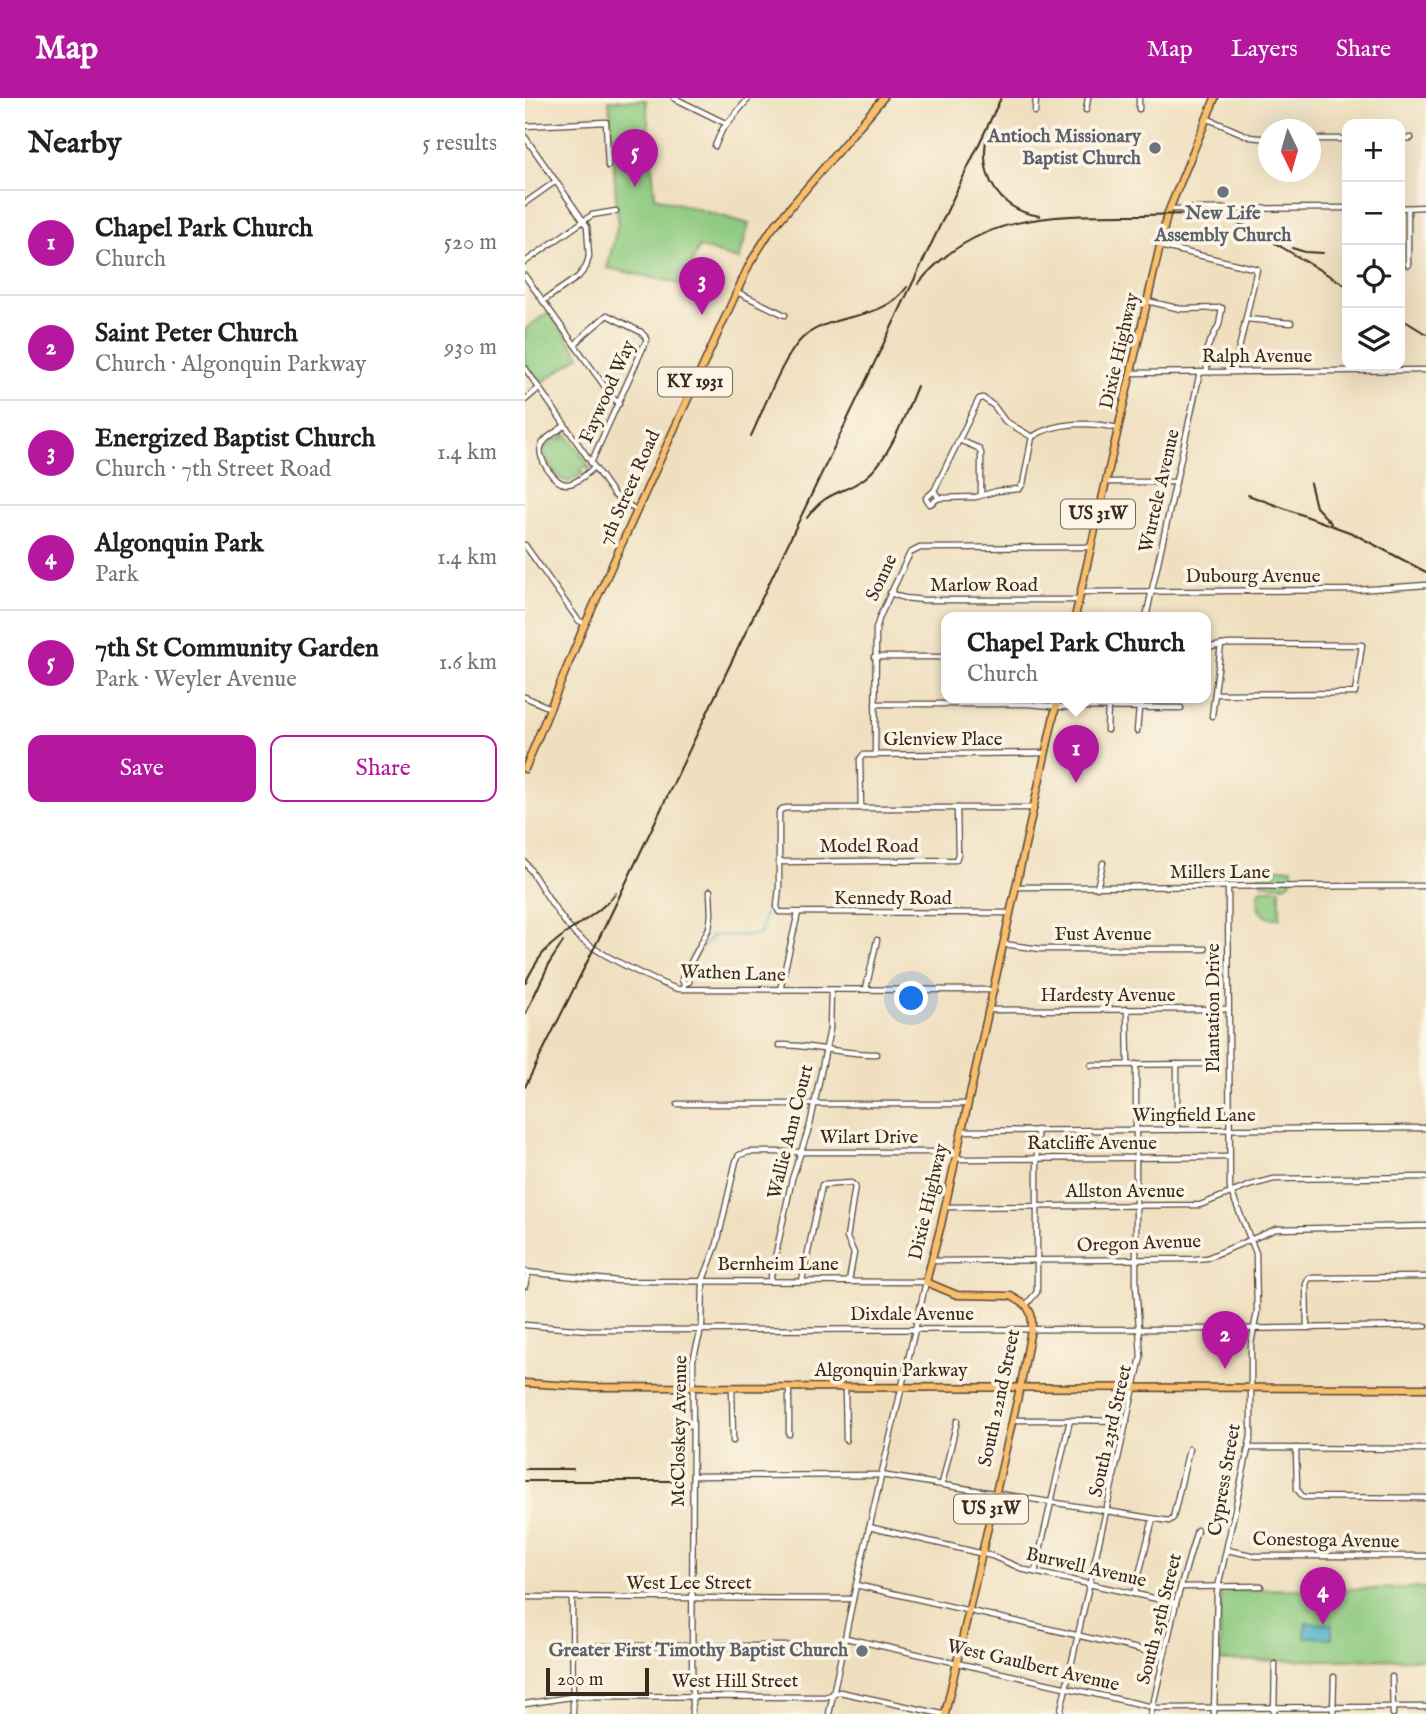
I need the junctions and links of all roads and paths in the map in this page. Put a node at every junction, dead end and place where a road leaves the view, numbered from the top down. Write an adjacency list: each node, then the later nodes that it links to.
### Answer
1 (674, 98): 12 (street)
2 (749, 98): 12 (street)
3 (883, 98): 35 (main road, 7th Street Road / KY 1931)
4 (1036, 98): 10 (street)
5 (1088, 98): 9 (street)
6 (1139, 98): 8 (street)
7 (1215, 98): 11 (main road, Dixie Highway / US 31W)
8 (1139, 109)
9 (1086, 110)
10 (1035, 112)
11 (1206, 118): 15 (street); 28 (main road, Dixie Highway / US 31W)
12 (727, 124): 21 (street)
13 (525, 126): 22 (street)
14 (525, 137): 20 (street)
15 (1258, 137)
16 (1411, 138): 19 (street)
17 (1321, 139): 18 (street)
18 (1342, 139)
19 (1405, 139)
20 (527, 144): 23 (street)
21 (715, 146)
22 (608, 166)
23 (556, 181): 24 (street); 30 (street)
24 (525, 203)
25 (1426, 207): 27 (street)
26 (1342, 208): 28 (street)
27 (1408, 208): 33 (street)
28 (1169, 209): 31 (main road, Dixie Highway / US 31W)
29 (616, 211): 30 (street)
30 (584, 220): 32 (street); 37 (street)
31 (1160, 246): 36 (main road, Dixie Highway / US 31W); 39 (street)
32 (525, 262)
33 (1408, 265)
34 (525, 276): 37 (street)
35 (736, 291): 38 (street); 60 (main road, 7th Street Road / KY 1931)
36 (1147, 300): 44 (street, Wurtele Avenue); 46 (main road, Dixie Highway / US 31W)
37 (543, 301): 41 (street)
38 (785, 315)
39 (1247, 319): 40 (street); 45 (street)
40 (1291, 323)
41 (575, 345): 49 (street); 49 (street, Faywood Way)
42 (525, 368): 47 (street)
43 (1426, 370): 45 (street, Ralph Avenue)
44 (1204, 371): 45 (street, Ralph Avenue); 46 (street, Ralph Avenue); 56 (street, Wurtele Avenue)
45 (1234, 371)
46 (1130, 373): 51 (main road, Dixie Highway / US 31W)
47 (539, 388): 48 (street); 50 (street)
48 (525, 400)
49 (619, 404): 54 (street, Faywood Way)
50 (565, 425): 54 (street); 54 (street)
51 (1118, 428): 52 (street); 55 (main road, Dixie Highway / US 31W)
52 (1032, 437): 53 (street); 58 (street)
53 (958, 440): 57 (street); 58 (street)
54 (593, 465): 60 (street)
55 (1105, 482): 56 (street); 62 (main road, Dixie Highway / US 31W)
56 (1176, 482): 64 (street, Wurtele Avenue)
57 (935, 491): 59 (street); 59 (street)
58 (981, 495): 59 (street)
59 (939, 498)
60 (636, 510): 69 (main road, 7th Street Road / KY 1931)
61 (525, 545): 69 (street)
62 (1091, 547): 65 (street, Sonne); 66 (main road, Dixie Highway / US 31W)
63 (1426, 586): 64 (street, Dubourg Avenue)
64 (1151, 591): 66 (street, Dubourg Avenue); 68 (street, Wurtele Avenue)
65 (890, 593): 66 (street, Marlow Road); 72 (street, Sonne)
66 (1079, 596): 67 (main road, Dixie Highway / US 31W)
67 (1076, 612)
68 (1147, 612)
69 (586, 624): 81 (main road, 7th Street Road / KY 1931)
70 (1221, 645): 71 (street); 74 (street); 74 (street)
71 (1211, 647)
72 (874, 657): 73 (street); 77 (street, Sonne)
73 (941, 657)
74 (1215, 694): 83 (street)
75 (525, 697): 81 (street)
76 (1139, 703): 80 (street)
77 (875, 704): 78 (street); 87 (street, Sonne)
78 (1056, 705): 79 (street); 86 (main road, Dixie Highway)
79 (1108, 706): 80 (street); 84 (street)
80 (1139, 707): 82 (street); 85 (street)
81 (552, 708): 88 (main road, 7th Street Road / KY 1931)
82 (1181, 708)
83 (1212, 716)
84 (1107, 730)
85 (1137, 731)
86 (1045, 753): 87 (street, Glenview Place); 91 (main road, Dixie Highway)
87 (875, 754): 89 (street, Glenview Place)
88 (525, 769)
89 (861, 808): 90 (street); 93 (street)
90 (957, 808): 91 (street); 93 (street, Model Road)
91 (1032, 808): 96 (main road, Dixie Highway)
92 (525, 862): 105 (street, Wathen Lane)
93 (779, 862): 100 (street, Kennedy Road)
94 (1103, 863): 98 (street)
95 (1426, 886): 97 (street, Millers Lane)
96 (1015, 887): 98 (street, Millers Lane); 101 (main road, Dixie Highway)
97 (1228, 887): 98 (street, Millers Lane); 111 (street, Plantation Drive)
98 (1097, 888)
99 (710, 891): 105 (street)
100 (798, 913): 101 (street, Kennedy Road); 107 (street)
101 (1009, 913): 103 (main road, Dixie Highway)
102 (877, 940): 106 (street)
103 (1002, 944): 104 (street, Fust Avenue); 109 (main road, Dixie Highway)
104 (1205, 949)
105 (684, 987): 107 (street, Wathen Lane)
106 (866, 989): 108 (street, Wathen Lane); 109 (street, Wathen Lane)
107 (780, 990): 108 (street, Wathen Lane)
108 (831, 990): 114 (street, Wallie Ann Court)
109 (993, 990): 112 (main road, Dixie Highway)
110 (1127, 1009): 111 (street, Hardesty Avenue); 112 (street, Hardesty Avenue); 116 (street)
111 (1228, 1009): 125 (street, Plantation Drive)
112 (988, 1010): 123 (main road, Dixie Highway)
113 (779, 1045): 114 (street)
114 (826, 1049): 115 (street); 121 (street, Wallie Ann Court)
115 (877, 1054)
116 (1128, 1064): 117 (street); 120 (street)
117 (1136, 1064): 118 (street); 127 (street, South 23rd Street)
118 (1177, 1064): 119 (street); 128 (street)
119 (1205, 1064)
120 (1091, 1065)
121 (813, 1103): 122 (street); 123 (street); 130 (street, Wallie Ann Court)
122 (677, 1104)
123 (968, 1104): 129 (main road, Dixie Highway)
124 (1426, 1128): 125 (street, Wingfield Lane)
125 (1229, 1129): 128 (street, Wingfield Lane); 133 (street, Cypress Street)
126 (1037, 1130): 127 (street, Wingfield Lane); 129 (street, Wingfield Lane); 134 (street, South 22nd Street)
127 (1136, 1130): 128 (street, Wingfield Lane); 135 (street, South 23rd Street)
128 (1177, 1130)
129 (961, 1131): 132 (main road, Dixie Highway)
130 (800, 1152): 131 (street, Wilart Drive); 132 (street, Wilart Drive); 149 (street, Wallie Ann Court)
131 (739, 1155): 148 (street, McCloskey Avenue)
132 (956, 1156): 134 (street, Ratcliffe Avenue); 139 (main road, Dixie Highway)
133 (1229, 1157): 135 (street, Ratcliffe Avenue); 137 (street, Cypress Street)
134 (1037, 1158): 135 (street, Ratcliffe Avenue); 140 (street, South 22nd Street)
135 (1136, 1158): 138 (street, South 23rd Street)
136 (1426, 1177): 137 (street, Allston Avenue)
137 (1230, 1193): 138 (street, Allston Avenue); 142 (street, Cypress Street)
138 (1136, 1206): 140 (street, Allston Avenue); 144 (street, South 23rd Street)
139 (945, 1207): 140 (street, Allston Avenue); 145 (main road, Dixie Highway)
140 (1037, 1207): 143 (street, South 22nd Street)
141 (1426, 1226): 142 (street, Oregon Avenue)
142 (1250, 1238): 144 (street, Oregon Avenue); 159 (street, Cypress Street)
143 (1038, 1260): 144 (street, Oregon Avenue); 145 (street, Oregon Avenue); 154 (street, South 22nd Street)
144 (1136, 1260): 161 (street, South 23rd Street)
145 (932, 1261): 152 (main road, Dixie Highway)
146 (526, 1272): 148 (street, Bernheim Lane); 153 (street)
147 (1426, 1277): 157 (street)
148 (703, 1280): 149 (street, Bernheim Lane); 162 (street, McCloskey Avenue)
149 (770, 1281): 150 (street, Bernheim Lane)
150 (802, 1281): 151 (street, Bernheim Lane); 151 (street)
151 (849, 1281): 152 (street, Bernheim Lane)
152 (926, 1282): 154 (main road, Bernheim Lane); 158 (street, Dixie Highway)
153 (525, 1286)
154 (1026, 1305): 160 (main road, South 22nd Street / US 31W)
155 (525, 1325): 162 (street, Dixdale Avenue)
156 (1426, 1326): 157 (street, Dixdale Avenue)
157 (1307, 1327): 159 (street, Dixdale Avenue)
158 (914, 1328): 160 (street, Dixdale Avenue); 162 (street, Dixdale Avenue); 168 (street, Dixie Highway)
159 (1254, 1328): 161 (street, Dixdale Avenue); 171 (street, Cypress Street)
160 (1031, 1329): 161 (street, Dixdale Avenue); 169 (main road, South 22nd Street / US 31W)
161 (1140, 1329): 170 (street, South 23rd Street)
162 (701, 1330): 164 (street, McCloskey Avenue)
163 (525, 1383): 164 (main road, Algonquin Parkway)
164 (693, 1387): 165 (main road, Algonquin Parkway); 185 (street, McCloskey Avenue)
165 (732, 1387): 166 (main road, Algonquin Parkway); 179 (street)
166 (789, 1387): 167 (main road, Algonquin Parkway); 177 (street)
167 (845, 1387): 168 (main road, Algonquin Parkway); 178 (street)
168 (900, 1387): 169 (main road, Algonquin Parkway); 184 (street, Dixie Highway)
169 (1020, 1387): 170 (main road, Algonquin Parkway); 173 (main road, South 22nd Street / US 31W)
170 (1135, 1388): 171 (main road, Algonquin Parkway); 176 (street, South 23rd Street)
171 (1251, 1388): 172 (main road, Algonquin Parkway); 180 (street, Cypress Street)
172 (1426, 1388)
173 (1011, 1420): 174 (street); 187 (main road, South 22nd Street / US 31W)
174 (1070, 1420): 176 (street); 189 (street)
175 (957, 1421): 186 (street)
176 (1127, 1421): 190 (street, South 23rd Street)
177 (789, 1434)
178 (846, 1440)
179 (733, 1441)
180 (1249, 1448): 181 (street); 194 (street, Cypress Street)
181 (1296, 1448): 183 (street); 188 (street)
182 (1189, 1449): 191 (street)
183 (1426, 1449)
184 (881, 1475): 185 (street); 186 (street); 192 (street, Dixie Highway)
185 (693, 1476): 206 (street, McCloskey Avenue)
186 (943, 1484): 187 (street)
187 (995, 1493): 189 (street); 195 (main road, South 22nd Street / US 31W)
188 (1426, 1497)
189 (1052, 1502): 190 (street); 197 (street)
190 (1107, 1511): 191 (street); 198 (street, South 23rd Street)
191 (1153, 1519): 203 (street)
192 (869, 1527): 195 (street, Burwell Avenue); 199 (street, Dixie Highway)
193 (1197, 1530): 201 (street, South 25th Street)
194 (1227, 1550): 196 (street, Conestoga Avenue); 202 (street, Cypress Street)
195 (981, 1553): 197 (street, Burwell Avenue); 209 (main road, South 22nd Street / US 31W)
196 (1426, 1556)
197 (1035, 1572): 198 (street, Burwell Avenue)
198 (1090, 1584): 203 (street, Burwell Avenue); 210 (street, South 23rd Street)
199 (856, 1586): 207 (street, Dixie Highway); 209 (street)
200 (1261, 1586): 202 (street)
201 (1181, 1587): 202 (street); 208 (street, South 25th Street)
202 (1218, 1588): 226 (street, Cypress Street)
203 (1134, 1594): 208 (street, Burwell Avenue)
204 (525, 1598): 205 (street, West Lee Street)
205 (572, 1598): 206 (street, West Lee Street); 212 (street)
206 (693, 1598): 207 (street, West Lee Street); 213 (street, McCloskey Avenue)
207 (853, 1599): 211 (street, Dixie Highway)
208 (1176, 1603): 215 (street, South 25th Street)
209 (968, 1611): 210 (street); 216 (main road, South 22nd Street / US 31W)
210 (1078, 1636): 215 (street); 220 (street, South 23rd Street)
211 (846, 1638): 214 (street, Dixie Highway); 216 (street, West Gaulbert Avenue)
212 (573, 1646): 213 (street); 222 (street)
213 (693, 1646): 214 (street); 223 (street, McCloskey Avenue)
214 (844, 1646): 221 (street, Dixie Highway)
215 (1164, 1655): 225 (street, South 25th Street)
216 (956, 1663): 220 (street, West Gaulbert Avenue); 234 (main road, South 22nd Street / US 31W)
217 (1275, 1664): 227 (street)
218 (1334, 1677): 228 (street)
219 (1392, 1677): 229 (street)
220 (1066, 1688): 225 (street, West Gaulbert Avenue); 235 (street, South 23rd Street)
221 (834, 1693): 223 (street, West Hill Street); 233 (street, Dixie Highway); 234 (street, West Hill Street)
222 (573, 1696): 223 (street, West Hill Street); 224 (street, West Hill Street); 231 (street)
223 (692, 1696): 232 (street, McCloskey Avenue)
224 (525, 1704)
225 (1152, 1707): 226 (street, West Gaulbert Avenue); 236 (street, South 25th Street)
226 (1215, 1707): 227 (street, West Gaulbert Avenue); 237 (street, Cypress Street)
227 (1274, 1707): 228 (street, West Gaulbert Avenue); 238 (street)
228 (1333, 1707): 229 (street, West Gaulbert Avenue); 239 (street)
229 (1392, 1707): 230 (street, West Gaulbert Avenue); 240 (street)
230 (1426, 1707)
231 (573, 1714)
232 (692, 1714)
233 (829, 1714)
234 (944, 1714)
235 (1061, 1714)
236 (1151, 1714)
237 (1214, 1714)
238 (1274, 1714)
239 (1333, 1714)
240 (1393, 1714)

